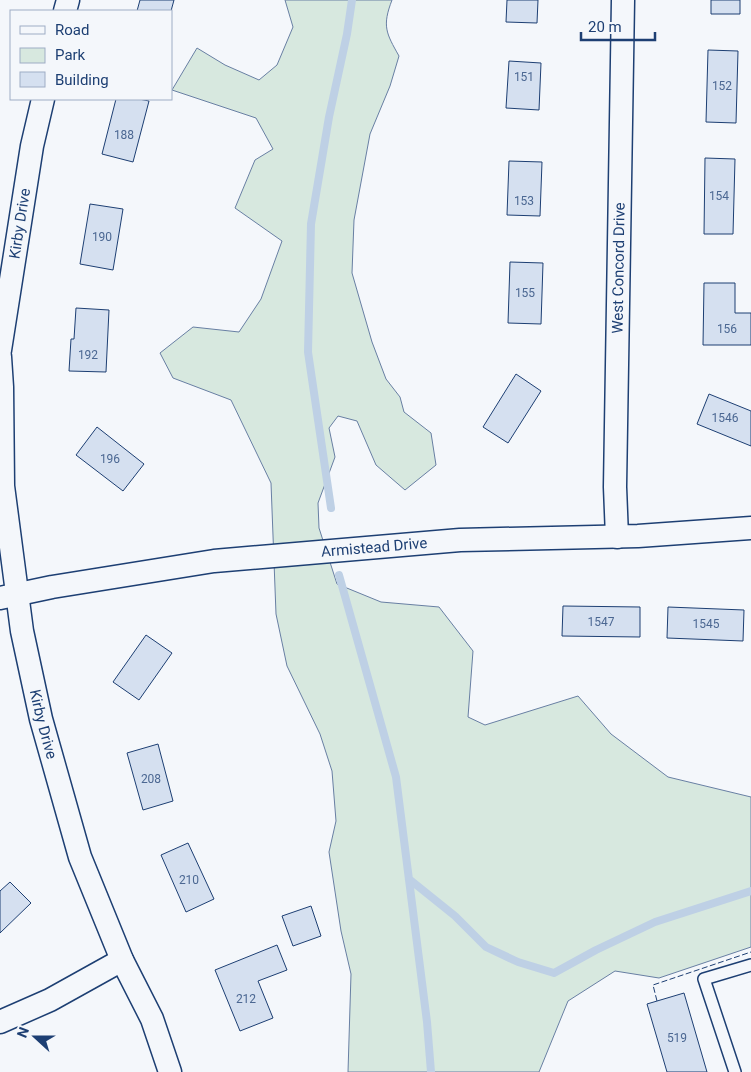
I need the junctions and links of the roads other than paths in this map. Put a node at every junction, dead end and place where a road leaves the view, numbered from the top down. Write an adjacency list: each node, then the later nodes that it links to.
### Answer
1 (623, 0): 6 (street, West Concord Drive)
2 (43, 100): 3 (street, Kirby Drive)
3 (0, 350)
4 (0, 357): 7 (street, Kirby Drive)
5 (751, 528): 6 (street, Armistead Drive)
6 (617, 536): 7 (street, Armistead Drive)
7 (8, 596): 8 (street, Kirby Drive)
8 (122, 960): 10 (street); 11 (street, Kirby Drive)
9 (751, 965): 12 (lane)
10 (0, 1022)
11 (170, 1072)
12 (735, 1072)

